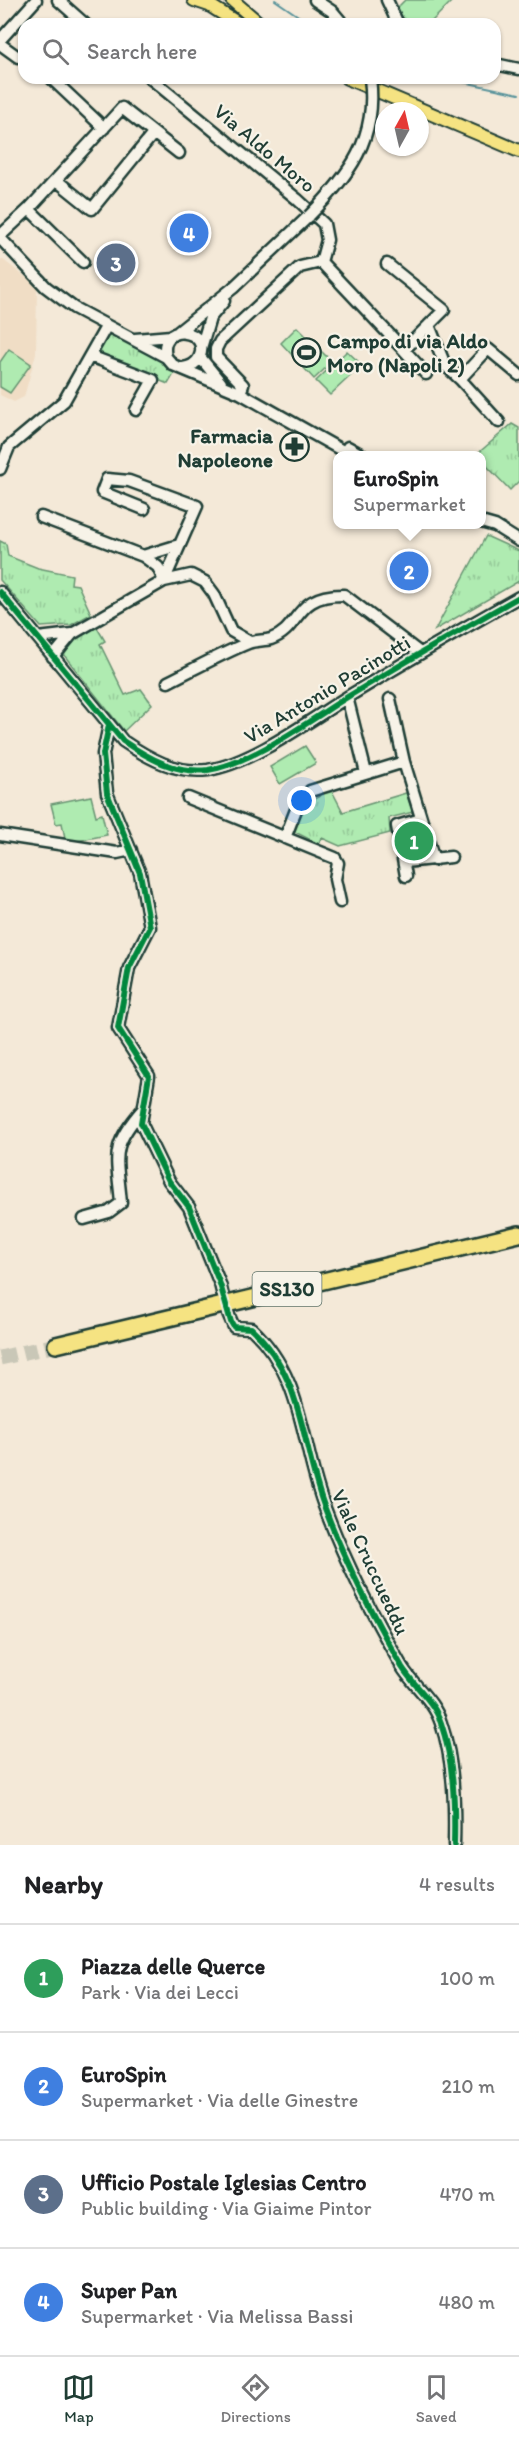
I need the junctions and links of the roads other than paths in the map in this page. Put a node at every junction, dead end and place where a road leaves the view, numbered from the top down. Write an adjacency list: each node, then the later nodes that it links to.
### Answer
1 (36, 0): 7 (street)
2 (58, 0): 8 (street)
3 (194, 0): 9 (main road)
4 (232, 0): 10 (main road)
5 (315, 0): 11 (street)
6 (387, 0): 12 (street)
7 (21, 18)
8 (78, 18)
9 (230, 18)
10 (253, 18)
11 (338, 18)
12 (395, 18)
13 (18, 21): 14 (street)
14 (0, 42): 15 (street)
15 (18, 57)
16 (501, 65): 17 (street)
17 (519, 69)
18 (57, 84): 22 (street)
19 (157, 84): 30 (street, Via Aldo Moro)
20 (361, 84): 24 (main road)
21 (370, 84): 32 (street, bridge)
22 (104, 128): 23 (street); 26 (street)
23 (153, 135): 25 (street); 26 (street)
24 (519, 151)
25 (179, 153)
26 (56, 180): 27 (street)
27 (29, 209): 28 (street); 29 (street)
28 (0, 237): 34 (street)
29 (83, 262)
30 (321, 262): 37 (street); 46 (street)
31 (387, 264): 33 (street)
32 (233, 288): 35 (street); 38 (street)
33 (429, 325): 37 (street); 44 (street)
34 (106, 327): 36 (street); 39 (street)
35 (174, 334): 36 (street); 38 (street); 40 (street)
36 (131, 339): 40 (street)
37 (404, 350): 42 (street)
38 (200, 352): 41 (street); 45 (street)
39 (90, 356): 47 (street); 51 (street)
40 (166, 357): 41 (street)
41 (183, 368): 45 (street)
42 (426, 374)
43 (519, 375): 44 (street)
44 (460, 379): 48 (street)
45 (226, 387): 46 (street)
46 (244, 396): 49 (street); 50 (street)
47 (136, 410)
48 (499, 422)
49 (343, 451)
50 (354, 451)
51 (0, 469)
52 (144, 509): 56 (street)
53 (41, 517): 57 (street)
54 (486, 523): 55 (street)
55 (516, 538)
56 (179, 545): 57 (street); 58 (street)
57 (143, 556): 58 (street)
58 (164, 581): 61 (street); 63 (street)
59 (0, 592): 62 (street, Via Antonio Pacinotti)
60 (519, 597): 64 (street, Via Antonio Pacinotti)
61 (72, 634): 62 (street); 65 (street)
62 (38, 638): 65 (street, Via Antonio Pacinotti)
63 (250, 642): 64 (street); 66 (street)
64 (420, 652): 67 (street, Via Antonio Pacinotti)
65 (53, 657): 69 (street, Via Antonio Pacinotti)
66 (168, 682)
67 (347, 698): 69 (street, Via Antonio Pacinotti); 71 (street)
68 (390, 699): 70 (street)
69 (109, 725): 76 (street, Viale Cruccueddu)
70 (404, 762): 71 (street); 73 (street)
71 (366, 773): 75 (street)
72 (188, 798): 75 (street)
73 (421, 819): 78 (street); 79 (street)
74 (0, 835): 76 (street)
75 (285, 838): 81 (street)
76 (131, 850): 82 (street, Viale Cruccueddu)
77 (452, 857): 78 (street)
78 (434, 860): 79 (street)
79 (405, 862): 80 (street)
80 (406, 876)
81 (340, 902)
82 (143, 1109): 83 (street); 86 (street, Viale Cruccueddu)
83 (84, 1219)
84 (519, 1234): 85 (highway, SS130)
85 (56, 1345)
86 (454, 1845)

